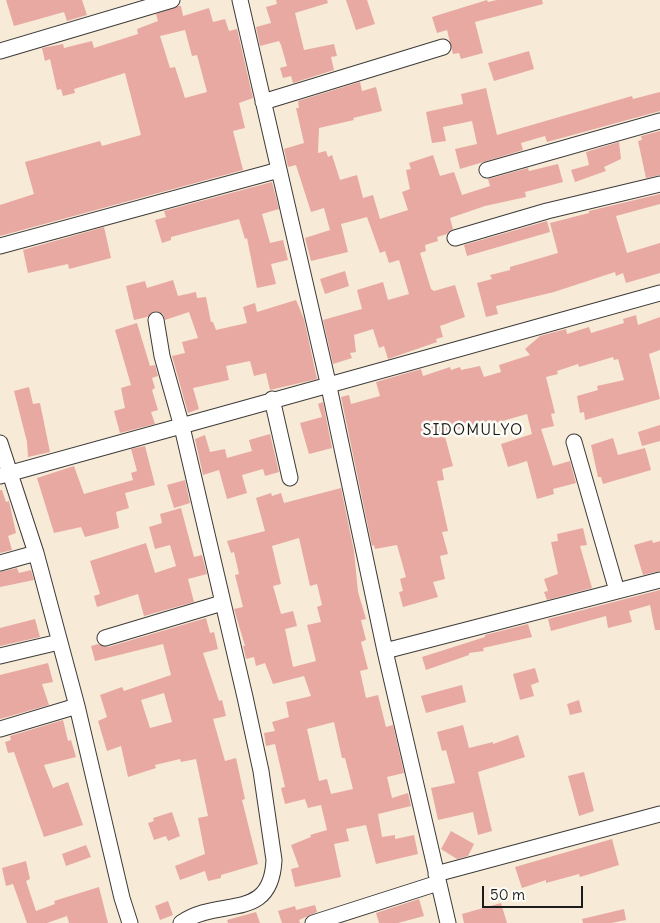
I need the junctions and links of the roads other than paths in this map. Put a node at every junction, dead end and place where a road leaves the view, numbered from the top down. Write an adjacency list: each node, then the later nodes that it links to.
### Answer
1 (172, 0): 4 (street)
2 (240, 0): 5 (street)
3 (443, 47): 5 (street)
4 (0, 51)
5 (263, 102): 7 (street)
6 (660, 121): 8 (street)
7 (279, 170): 11 (street); 14 (street)
8 (487, 170)
9 (660, 184): 10 (street)
10 (455, 238)
11 (0, 246)
12 (660, 293): 14 (street)
13 (156, 320): 16 (street)
14 (329, 387): 15 (street); 28 (street)
15 (272, 399): 16 (street); 20 (street)
16 (182, 427): 19 (street); 25 (street)
17 (574, 442): 24 (street)
18 (0, 443): 19 (street)
19 (6, 474): 21 (street)
20 (290, 478)
21 (36, 553): 22 (street); 27 (street)
22 (0, 563)
23 (660, 580): 24 (street)
24 (617, 591): 28 (street)
25 (222, 603): 26 (street); 35 (street)
26 (105, 638)
27 (59, 642): 29 (street); 30 (street)
28 (385, 651): 33 (street)
29 (0, 656)
30 (77, 706): 31 (street); 34 (street)
31 (0, 728)
32 (660, 814): 33 (street)
33 (437, 878): 36 (street); 37 (street)
34 (130, 923)
35 (181, 923)
36 (313, 923)
37 (448, 923)

